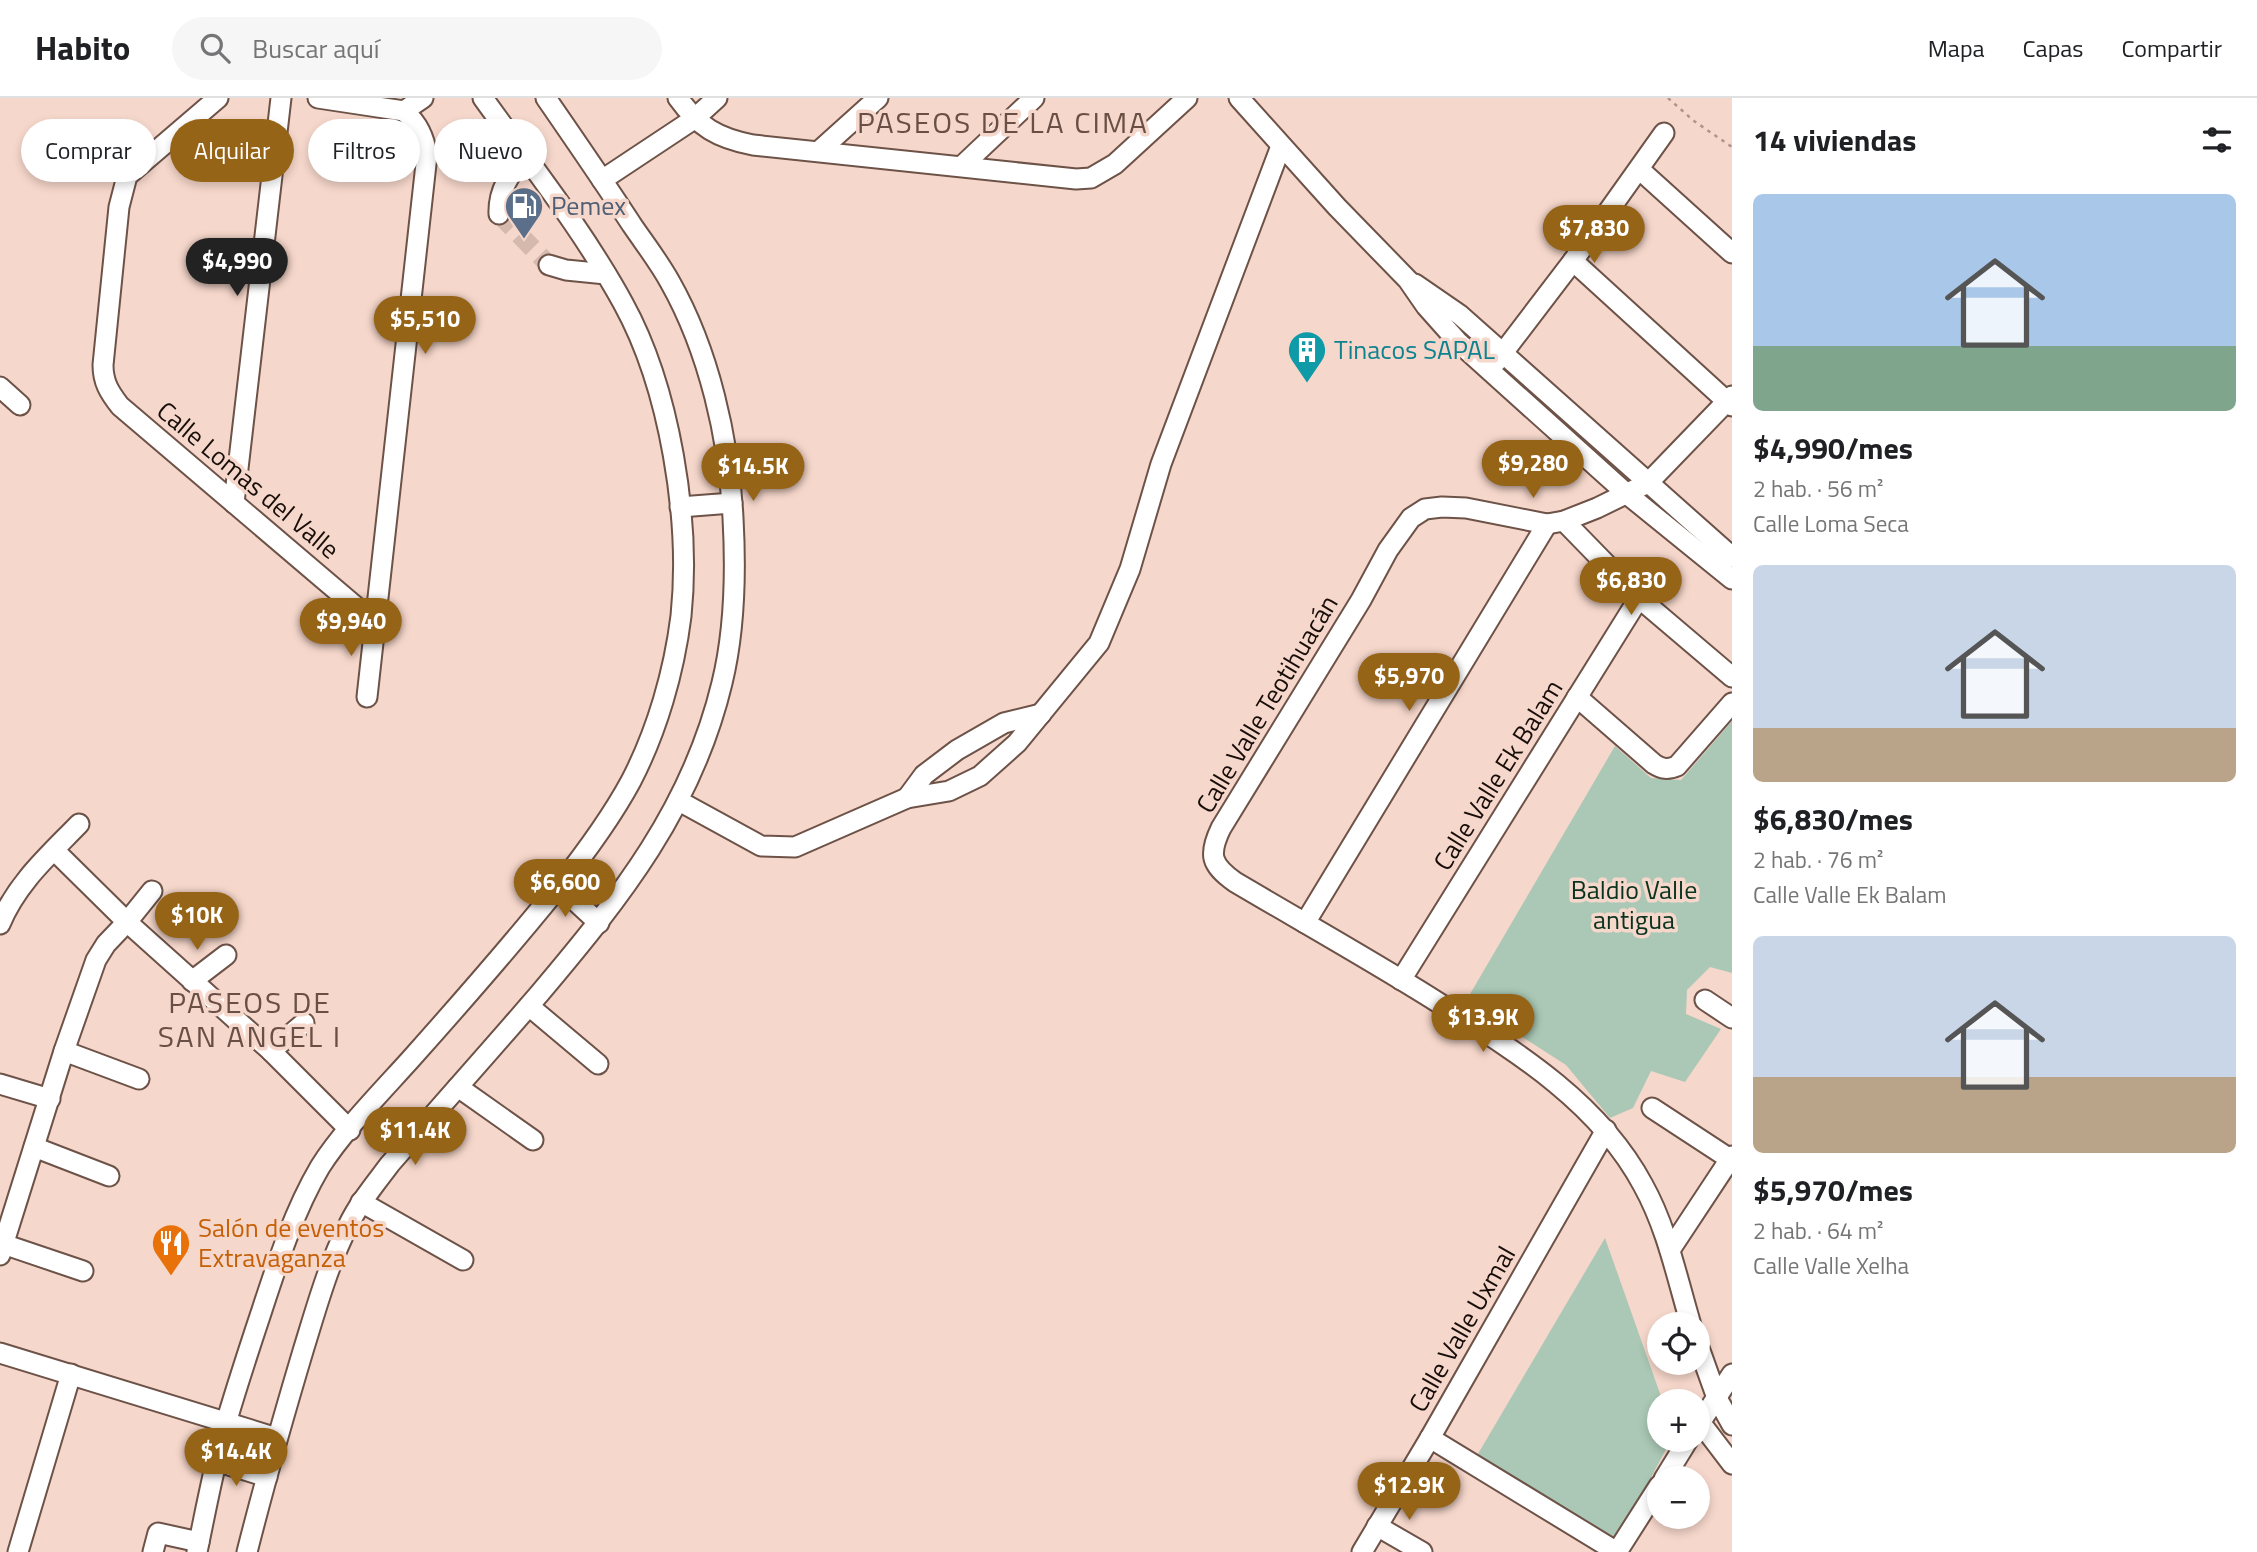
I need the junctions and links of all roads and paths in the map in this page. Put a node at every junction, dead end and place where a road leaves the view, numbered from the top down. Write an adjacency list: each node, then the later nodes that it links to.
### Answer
1 (218, 98): 40 (street, Calle Lomas del Valle)
2 (281, 98): 40 (street)
3 (318, 98): 14 (street)
4 (423, 98): 15 (street)
5 (483, 98): 16 (street)
6 (546, 98): 24 (street)
7 (678, 98): 17 (street)
8 (717, 98): 17 (street)
9 (878, 98): 21 (street)
10 (1034, 98): 22 (street)
11 (1187, 98): 22 (street)
12 (1239, 98): 19 (street)
13 (1668, 98): 20 (path)
14 (378, 101): 15 (street)
15 (404, 111): 47 (street, Calle Lomas del Valle)
16 (498, 119)
17 (694, 119): 21 (street); 24 (street)
18 (1664, 133): 23 (street)
19 (1281, 146): 32 (street); 52 (street)
20 (1732, 147)
21 (819, 151): 22 (street)
22 (962, 166)
23 (1639, 169): 28 (street); 29 (street)
24 (602, 180): 41 (street)
25 (506, 182): 27 (street)
26 (544, 182): 31 (street)
27 (499, 214)
28 (1732, 253)
29 (1573, 261): 33 (street); 36 (street)
30 (550, 265): 31 (street)
31 (606, 274): 42 (street)
32 (1408, 280): 33 (street); 34 (street)
33 (1503, 353): 34 (street); 38 (street)
34 (1489, 371): 39 (street)
35 (0, 387): 37 (street)
36 (1730, 401): 38 (street)
37 (20, 405)
38 (1648, 483): 39 (street); 44 (street)
39 (1627, 494): 43 (street); 45 (street)
40 (234, 503): 47 (street, Calle Lomas del Valle)
41 (732, 503): 42 (street); 54 (street)
42 (680, 507): 57 (street)
43 (1556, 522): 46 (street); 61 (street); 61 (street, Calle Valle Teotihuacán)
44 (1732, 557)
45 (1732, 579)
46 (1639, 598): 48 (street); 50 (street, Calle Valle Ek Balam)
47 (375, 623): 49 (street)
48 (1732, 677)
49 (367, 697)
50 (1577, 697): 51 (street); 64 (street, Calle Valle Ek Balam)
51 (1732, 704)
52 (1041, 714): 53 (street); 53 (street)
53 (907, 798): 54 (street)
54 (679, 801): 60 (street)
55 (79, 824): 56 (street)
56 (54, 850): 59 (street); 62 (street)
57 (559, 886): 60 (street); 78 (street)
58 (152, 891): 59 (street)
59 (127, 922): 65 (street); 70 (street)
60 (599, 923): 67 (street)
61 (1305, 923): 64 (street, Calle Valle Teotihuacán)
62 (0, 924)
63 (226, 955): 65 (street)
64 (1401, 980): 79 (street, Calle Valle Teotihuacán)
65 (192, 981): 71 (street)
66 (1705, 1000): 68 (street)
67 (529, 1006): 72 (street); 75 (street)
68 (1732, 1018)
69 (304, 1023): 71 (street)
70 (64, 1051): 73 (street); 76 (street)
71 (271, 1051): 78 (street)
72 (598, 1065)
73 (139, 1079)
74 (0, 1084): 76 (street)
75 (458, 1087): 80 (street); 84 (street)
76 (50, 1099): 81 (street)
77 (1652, 1108): 82 (street)
78 (349, 1130): 96 (street)
79 (1606, 1130): 86 (street, Calle Valle Teotihuacán); 100 (street, Calle Valle Uxmal)
80 (533, 1140)
81 (34, 1147): 83 (street); 85 (street)
82 (1731, 1158): 86 (street)
83 (109, 1176)
84 (361, 1202): 87 (street); 99 (street)
85 (2, 1249): 88 (street)
86 (1670, 1251): 89 (street, Calle Valle Teotihuacán)
87 (463, 1260)
88 (83, 1271)
89 (1687, 1312)
90 (0, 1353): 91 (street)
91 (71, 1374): 96 (street); 107 (street)
92 (1732, 1374): 94 (street)
93 (1709, 1375): 94 (street)
94 (1717, 1398): 95 (street); 97 (street)
95 (1710, 1408)
96 (227, 1422): 99 (street); 101 (street)
97 (1732, 1425)
98 (1710, 1437): 102 (street)
99 (277, 1438): 103 (street)
100 (1430, 1438): 105 (street, Calle Valle Uxmal); 112 (street)
101 (216, 1461): 103 (street); 106 (street)
102 (1732, 1464)
103 (267, 1477): 109 (street)
104 (1647, 1505): 112 (street)
105 (1377, 1526): 110 (street, Calle Valle Uxmal); 111 (street)
106 (198, 1547): 108 (street)
107 (18, 1552)
108 (153, 1552)
109 (247, 1552)
110 (1362, 1552)
111 (1422, 1552)
112 (1617, 1552)

